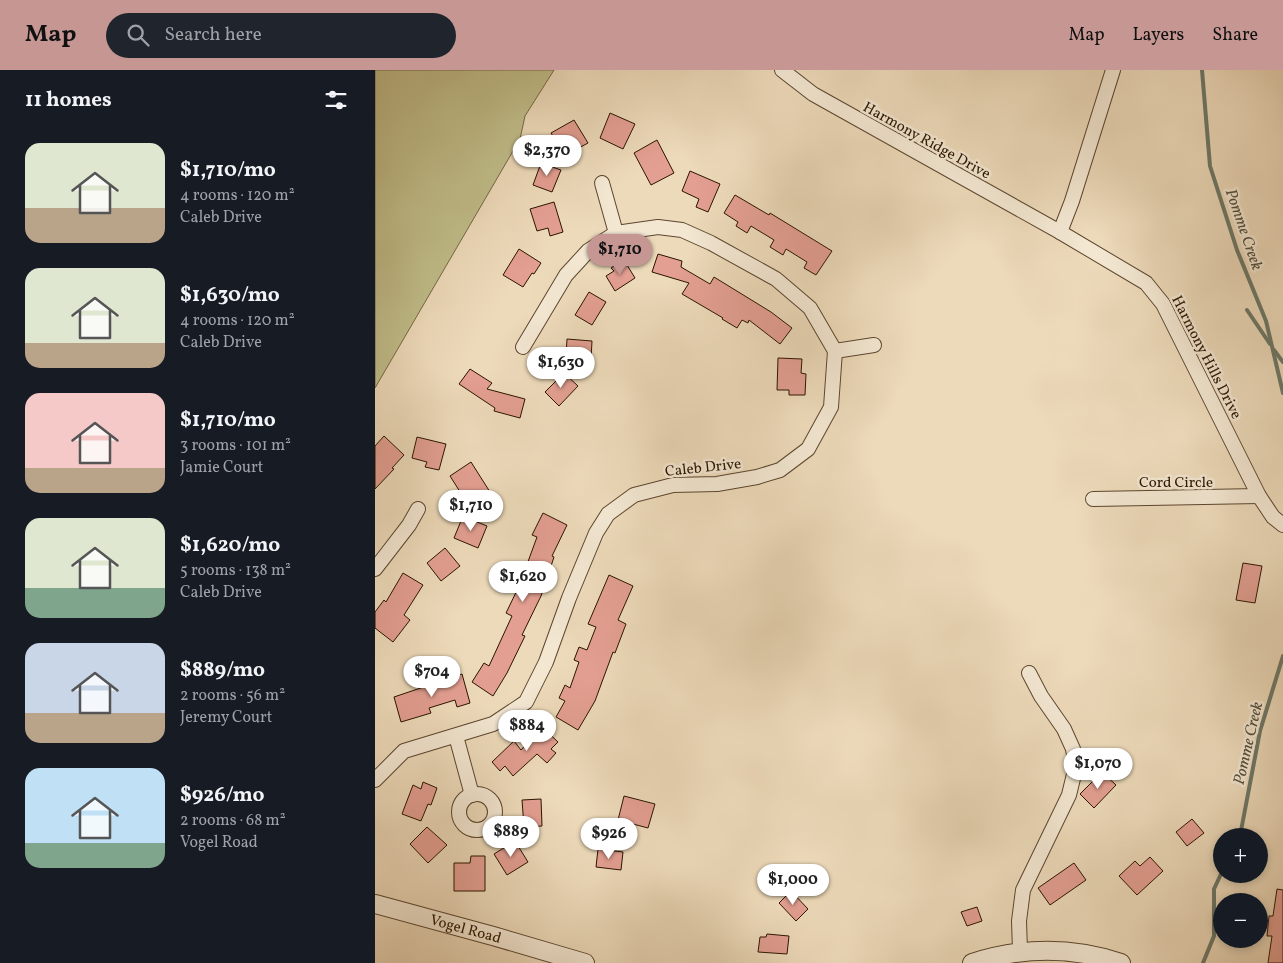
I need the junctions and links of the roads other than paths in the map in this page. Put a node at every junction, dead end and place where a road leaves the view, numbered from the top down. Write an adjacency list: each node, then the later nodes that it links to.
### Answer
1 (782, 70): 4 (street, Harmony Ridge Drive)
2 (1113, 70): 4 (street)
3 (602, 183): 5 (street)
4 (1060, 232): 9 (street, Harmony Hills Drive)
5 (616, 233): 7 (street); 8 (street)
6 (873, 345): 8 (street)
7 (523, 347)
8 (835, 351): 15 (street, Caleb Drive)
9 (1259, 496): 10 (street, Cord Circle); 12 (street, Harmony Hills Drive)
10 (1093, 499)
11 (417, 509): 13 (street)
12 (1283, 525)
13 (375, 569)
14 (1029, 673): 19 (street)
15 (456, 736): 16 (street, Caleb Drive); 17 (street)
16 (375, 780)
17 (472, 794)
18 (375, 904): 20 (street, Vogel Road)
19 (1020, 951): 21 (street); 22 (street)
20 (585, 963)
21 (971, 963)
22 (1121, 963)

